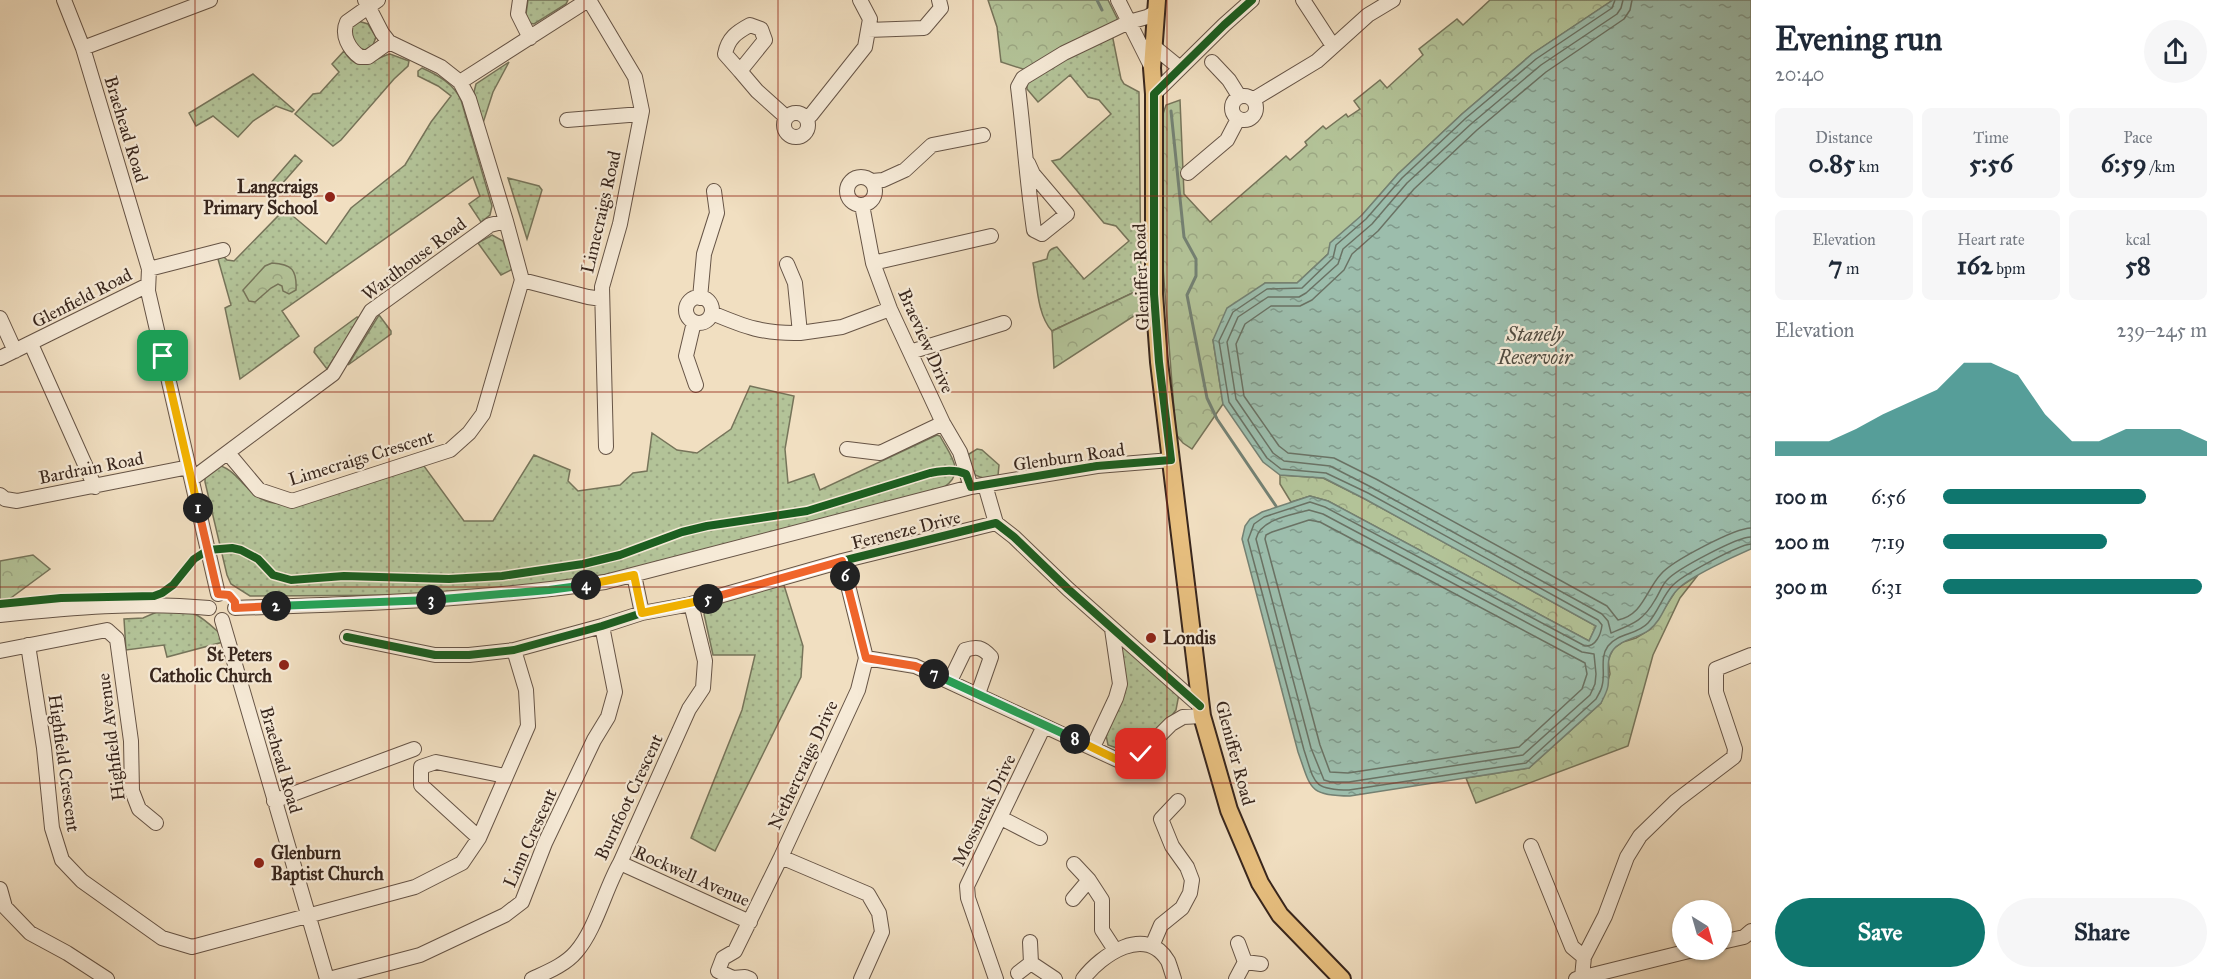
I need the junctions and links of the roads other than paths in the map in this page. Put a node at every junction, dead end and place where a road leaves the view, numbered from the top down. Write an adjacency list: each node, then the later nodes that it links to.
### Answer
1 (64, 0): 19 (street, Braehead Road)
2 (210, 0): 19 (street)
3 (520, 0): 15 (street)
4 (588, 0): 15 (street); 28 (street, Limecraigs Road)
5 (860, 0): 14 (street)
6 (939, 0): 14 (street)
7 (1118, 0): 13 (street)
8 (1252, 0): 22 (street)
9 (1303, 0): 18 (street)
10 (1394, 0): 18 (street)
11 (370, 2): 16 (street); 16 (street)
12 (1156, 6): 13 (street); 17 (main road, Gleniffer Road)
13 (1129, 22): 21 (street); 34 (street)
14 (868, 30): 30 (street)
15 (530, 38): 24 (street)
16 (389, 42): 24 (street)
17 (1153, 46): 21 (main road, Gleniffer Road); 22 (street)
18 (1333, 46): 27 (street)
19 (83, 48): 44 (street, Braehead Road)
20 (1212, 62): 26 (street)
21 (1152, 68): 25 (main road, Gleniffer Road)
22 (1180, 68): 25 (street)
23 (740, 71): 29 (street)
24 (459, 82): 39 (street)
25 (1154, 94): 64 (main road, Gleniffer Road)
26 (1239, 96): 27 (street); 31 (street)
27 (1254, 99): 31 (street)
28 (641, 114): 32 (street); 48 (street, Limecraigs Road)
29 (786, 117): 30 (street); 30 (street)
30 (805, 117)
31 (1238, 119): 35 (street)
32 (567, 120)
33 (983, 135): 36 (street)
34 (1028, 163): 34 (street)
35 (1188, 173)
36 (872, 181): 38 (street); 38 (street)
37 (714, 192): 47 (street)
38 (862, 205): 42 (street, Braeview Drive)
39 (506, 220): 45 (street); 63 (street, Wardhouse Road)
40 (991, 237): 42 (street)
41 (222, 250): 44 (street)
42 (873, 262): 49 (street, Braeview Drive)
43 (787, 264): 54 (street)
44 (149, 269): 46 (street, Braehead Road)
45 (522, 280): 48 (street); 63 (street, Limecraigs Crescent)
46 (148, 285): 55 (street, Glenfield Road); 65 (street, Braehead Road)
47 (700, 298): 50 (street); 52 (street)
48 (602, 299): 61 (street, Limecraigs Road)
49 (890, 309): 54 (street); 57 (street, Braeview Drive)
50 (712, 313): 52 (street); 54 (street)
51 (0, 318): 56 (street)
52 (694, 322): 59 (street)
53 (1004, 323): 57 (street)
54 (800, 333)
55 (31, 344): 56 (street, Glenfield Road); 67 (street)
56 (15, 351): 58 (street, Glenfield Road)
57 (910, 352): 60 (street, Braeview Drive)
58 (0, 358)
59 (696, 385)
60 (943, 423): 62 (street); 66 (street, Braeview Drive)
61 (606, 447)
62 (847, 449)
63 (228, 453): 65 (street, Wardhouse Road)
64 (1171, 460): 66 (street, Glenburn Road); 89 (main road, Gleniffer Road)
65 (190, 473): 67 (street, Bardrain Road); 72 (street, Braehead Road)
66 (978, 486): 69 (street); 71 (street, Glenburn Road)
67 (94, 487): 68 (street, Bardrain Road)
68 (0, 495)
69 (996, 523): 70 (street, Fereneze Drive); 80 (street)
70 (842, 561): 73 (street, Fereneze Drive); 86 (street, Nethercraigs Drive)
71 (634, 575): 75 (street, Glenburn Road); 76 (street)
72 (218, 594): 74 (street); 75 (street)
73 (691, 604): 76 (street, Fereneze Drive); 102 (street, Burnfoot Crescent)
74 (209, 608): 77 (street); 78 (street)
75 (235, 608): 78 (street)
76 (642, 613): 79 (street, Fereneze Drive)
77 (0, 615)
78 (222, 620): 94 (street, Braehead Road)
79 (602, 626): 83 (street, Fereneze Drive); 126 (street, Linn Crescent)
80 (1112, 629): 89 (street); 91 (street)
81 (347, 637): 83 (street, Fereneze Drive)
82 (28, 645): 84 (street); 97 (street, Highfield Avenue); 107 (street, Highfield Crescent)
83 (514, 650): 93 (street, Highfield Crescent)
84 (0, 651)
85 (1751, 655): 117 (street)
86 (866, 658): 87 (street); 101 (street, Nethercraigs Drive)
87 (950, 681): 88 (street); 88 (street)
88 (978, 694): 90 (street)
89 (1201, 711): 91 (street); 122 (main road, Gleniffer Road)
90 (1044, 726): 91 (street); 96 (street, Mossneuk Drive)
91 (1093, 747)
92 (414, 749): 94 (street)
93 (505, 776): 98 (street, Highfield Crescent); 98 (street)
94 (274, 801): 107 (street, Braehead Road)
95 (1178, 801): 113 (street)
96 (1001, 818): 99 (street); 129 (street, Mossneuk Drive)
97 (156, 823)
98 (479, 838): 107 (street, Highfield Crescent)
99 (1040, 838)
100 (1531, 846): 117 (street)
101 (781, 857): 108 (street, Nethercraigs Drive); 128 (street)
102 (620, 862): 108 (street, Rockwell Avenue); 127 (street, Burnfoot Crescent)
103 (1074, 864): 104 (street)
104 (1089, 880): 106 (street); 114 (street)
105 (0, 889): 125 (street)
106 (1073, 899)
107 (308, 917): 126 (street, Braehead Road)
108 (750, 922): 115 (street, Nethercraigs Drive)
109 (1751, 931): 110 (street)
110 (1732, 940)
111 (1030, 942): 119 (street)
112 (1238, 943): 118 (street)
113 (1152, 946): 114 (street); 132 (street)
114 (1115, 950): 131 (street)
115 (735, 951): 123 (street); 123 (street, Nethercraigs Drive)
116 (1672, 955): 124 (street)
117 (1584, 957): 124 (street)
118 (1245, 962): 120 (street); 133 (street)
119 (1031, 963): 121 (street); 130 (street)
120 (1261, 964)
121 (1018, 973)
122 (1334, 977)
123 (748, 978)
124 (1579, 978)
125 (107, 979)
126 (328, 979)
127 (532, 979)
128 (861, 979)
129 (996, 979)
130 (1055, 979)
131 (1083, 979)
132 (1174, 979)
133 (1236, 979)

